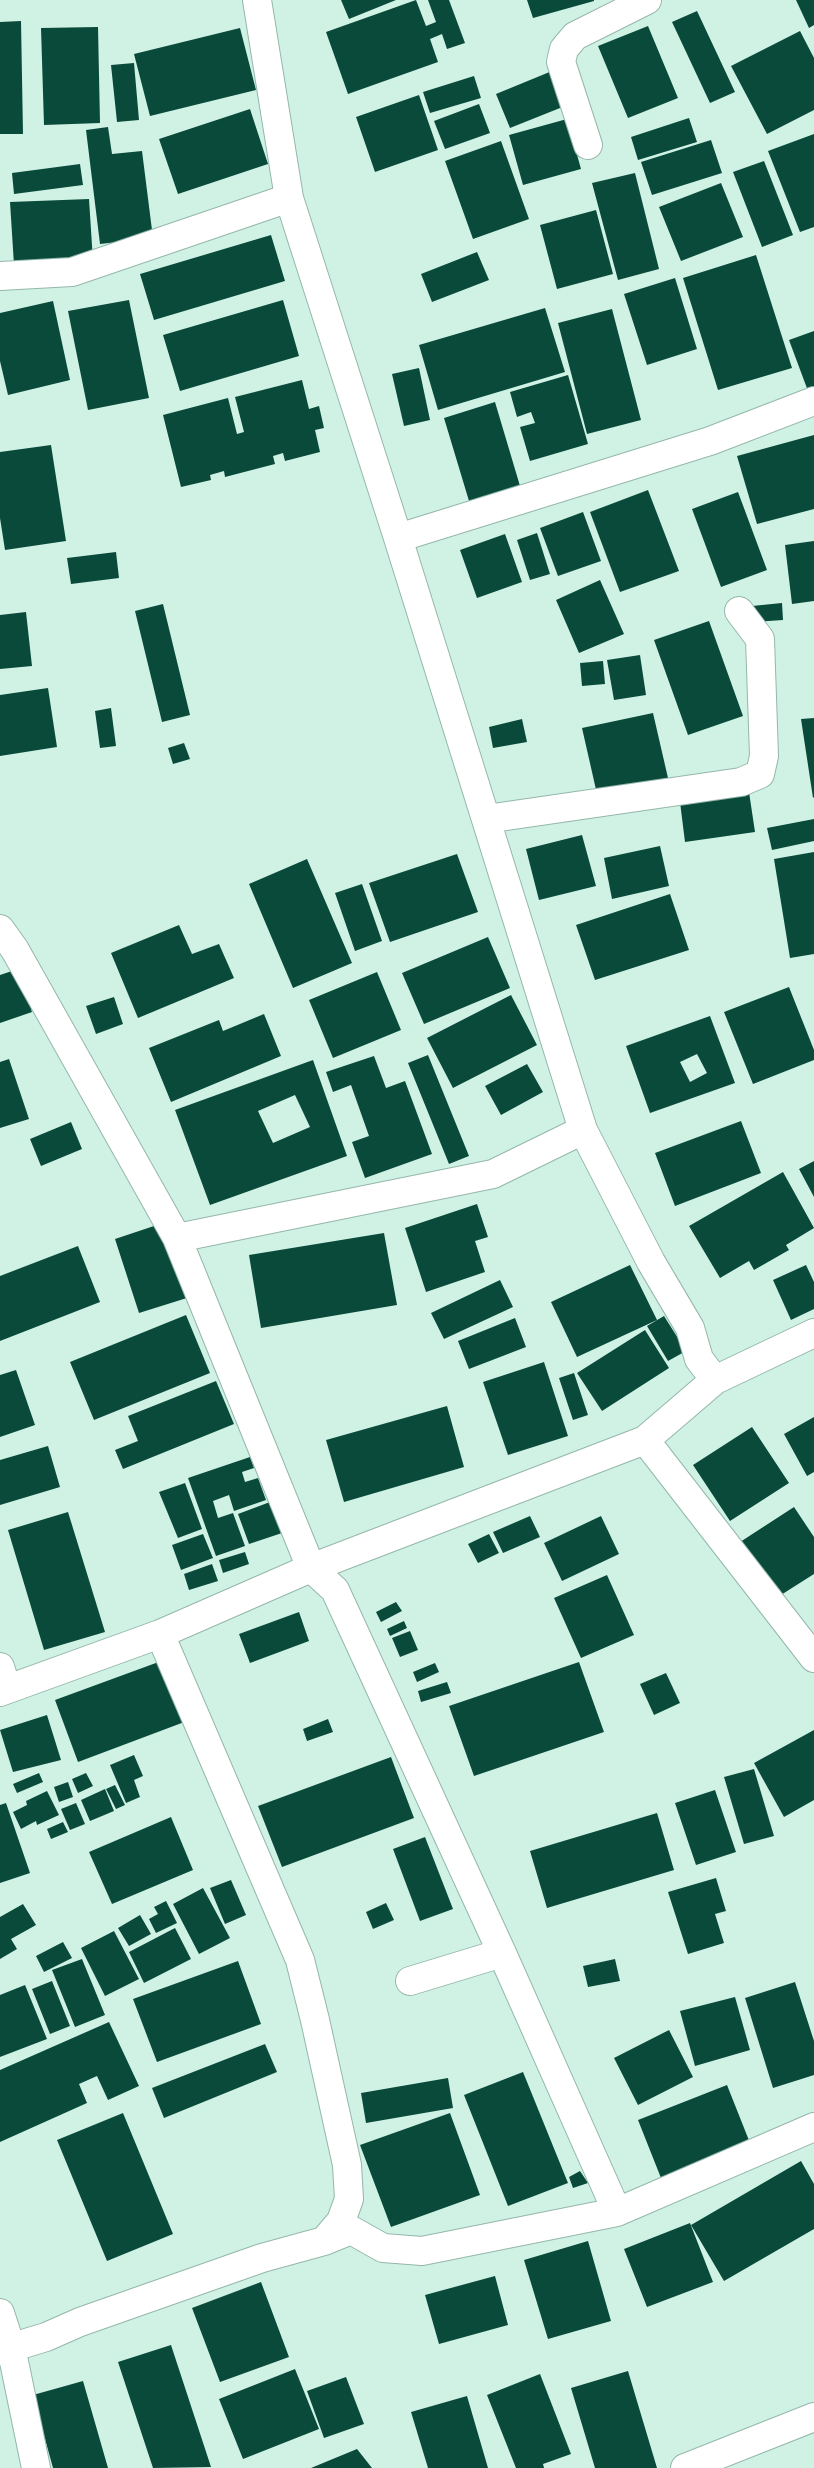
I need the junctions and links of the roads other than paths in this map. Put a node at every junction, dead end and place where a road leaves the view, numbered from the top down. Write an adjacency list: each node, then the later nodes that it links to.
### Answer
1 (257, 0): 4 (street)
2 (647, 0): 3 (street)
3 (588, 145)
4 (289, 198): 5 (street); 7 (street)
5 (0, 276)
6 (814, 402): 7 (street)
7 (398, 538): 9 (street)
8 (739, 610): 9 (street)
9 (486, 820): 11 (street)
10 (0, 929): 12 (street)
11 (583, 1130): 12 (street); 14 (street)
12 (177, 1238): 16 (street)
13 (814, 1334): 14 (street)
14 (715, 1380): 15 (street)
15 (646, 1440): 16 (street); 18 (street)
16 (311, 1568): 17 (street); 20 (street)
17 (160, 1634): 19 (street); 24 (street)
18 (814, 1658)
19 (2, 1683)
20 (502, 1953): 21 (street); 23 (street)
21 (410, 1981)
22 (814, 2127): 23 (street)
23 (617, 2212): 24 (street)
24 (324, 2240): 26 (street)
25 (0, 2312): 26 (street)
26 (6, 2349): 28 (street)
27 (814, 2417): 29 (street)
28 (36, 2468)
29 (685, 2468)

